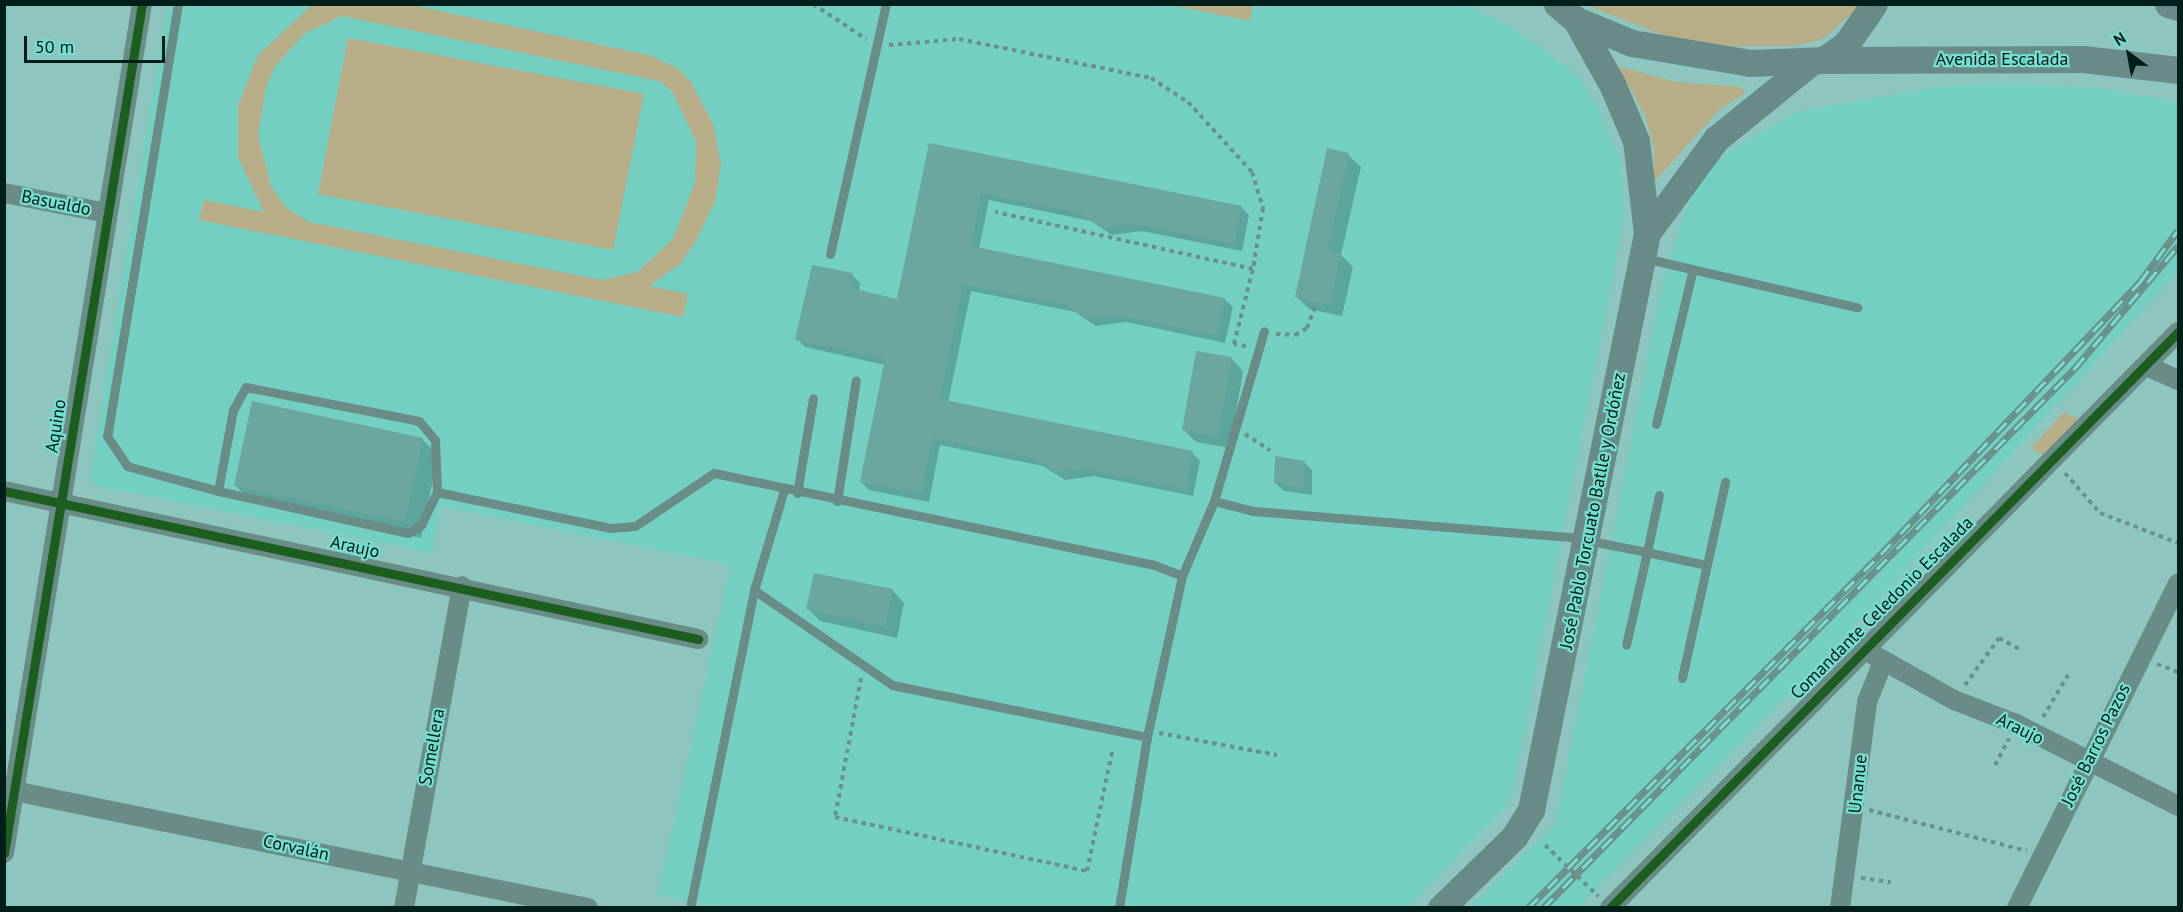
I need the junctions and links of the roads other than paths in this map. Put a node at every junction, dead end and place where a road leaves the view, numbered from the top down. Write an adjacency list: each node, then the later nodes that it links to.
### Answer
1 (142, 4): 11 (street, Aquino)
2 (178, 4): 24 (lane)
3 (886, 4): 13 (lane)
4 (1874, 4): 8 (main road, José Pablo Torcuato Batlle y Ordóñez)
5 (2168, 4): 6 (main road)
6 (2178, 7)
7 (1561, 11): 8 (main road, Avenida Escalada); 12 (main road, José Pablo Torcuato Batlle y Ordóñez)
8 (1817, 61): 9 (main road, Avenida Escalada); 12 (main road, José Pablo Torcuato Batlle y Ordóñez)
9 (2178, 70)
10 (4, 193): 11 (street, Basualdo)
11 (107, 213): 32 (street, Aquino)
12 (1644, 245): 14 (lane); 33 (main road, José Pablo Torcuato Batlle y Ordóñez)
13 (830, 254)
14 (1693, 269): 15 (lane); 22 (lane)
15 (1857, 307)
16 (1264, 331): 31 (lane)
17 (2178, 332): 18 (street, Comandante Celedonio Escalada)
18 (2149, 367): 20 (street); 43 (street, Comandante Celedonio Escalada)
19 (856, 380): 30 (lane)
20 (2178, 380)
21 (813, 398): 28 (lane)
22 (1656, 424)
23 (1725, 482): 35 (lane)
24 (218, 490): 27 (lane); 27 (lane)
25 (784, 490): 27 (lane); 28 (lane); 40 (lane)
26 (4, 491): 32 (street, Araujo)
27 (437, 492)
28 (797, 493): 30 (lane)
29 (1659, 495): 34 (lane)
30 (837, 501): 36 (lane)
31 (1214, 501): 33 (lane); 36 (lane)
32 (60, 502): 39 (street, Araujo); 48 (street, Aquino)
33 (1594, 541): 34 (lane); 37 (lane); 57 (main road, José Pablo Torcuato Batlle y Ordóñez)
34 (1647, 552): 35 (lane); 42 (lane)
35 (1706, 565): 45 (lane)
36 (1182, 576): 46 (lane)
37 (1590, 580)
38 (2178, 584): 47 (street, José Barros Pazos)
39 (462, 586): 41 (street, Araujo); 51 (street, Somellera)
40 (754, 590): 46 (lane); 55 (lane)
41 (698, 639)
42 (1626, 645)
43 (1863, 649): 44 (street, Araujo); 52 (street, Comandante Celedonio Escalada)
44 (1883, 662): 47 (street, Araujo); 58 (street, Unanue)
45 (1682, 678)
46 (1147, 737): 56 (lane)
47 (2086, 763): 49 (street, Araujo); 59 (street, José Barros Pazos)
48 (10, 790): 50 (street, Aquino); 51 (street, Corvalán)
49 (2178, 806)
50 (4, 853)
51 (410, 872): 53 (street, Somellera); 54 (street, Corvalán)
52 (1604, 902)
53 (404, 908)
54 (588, 908)
55 (690, 908)
56 (1119, 908)
57 (1441, 908)
58 (1840, 908)
59 (2017, 908)

